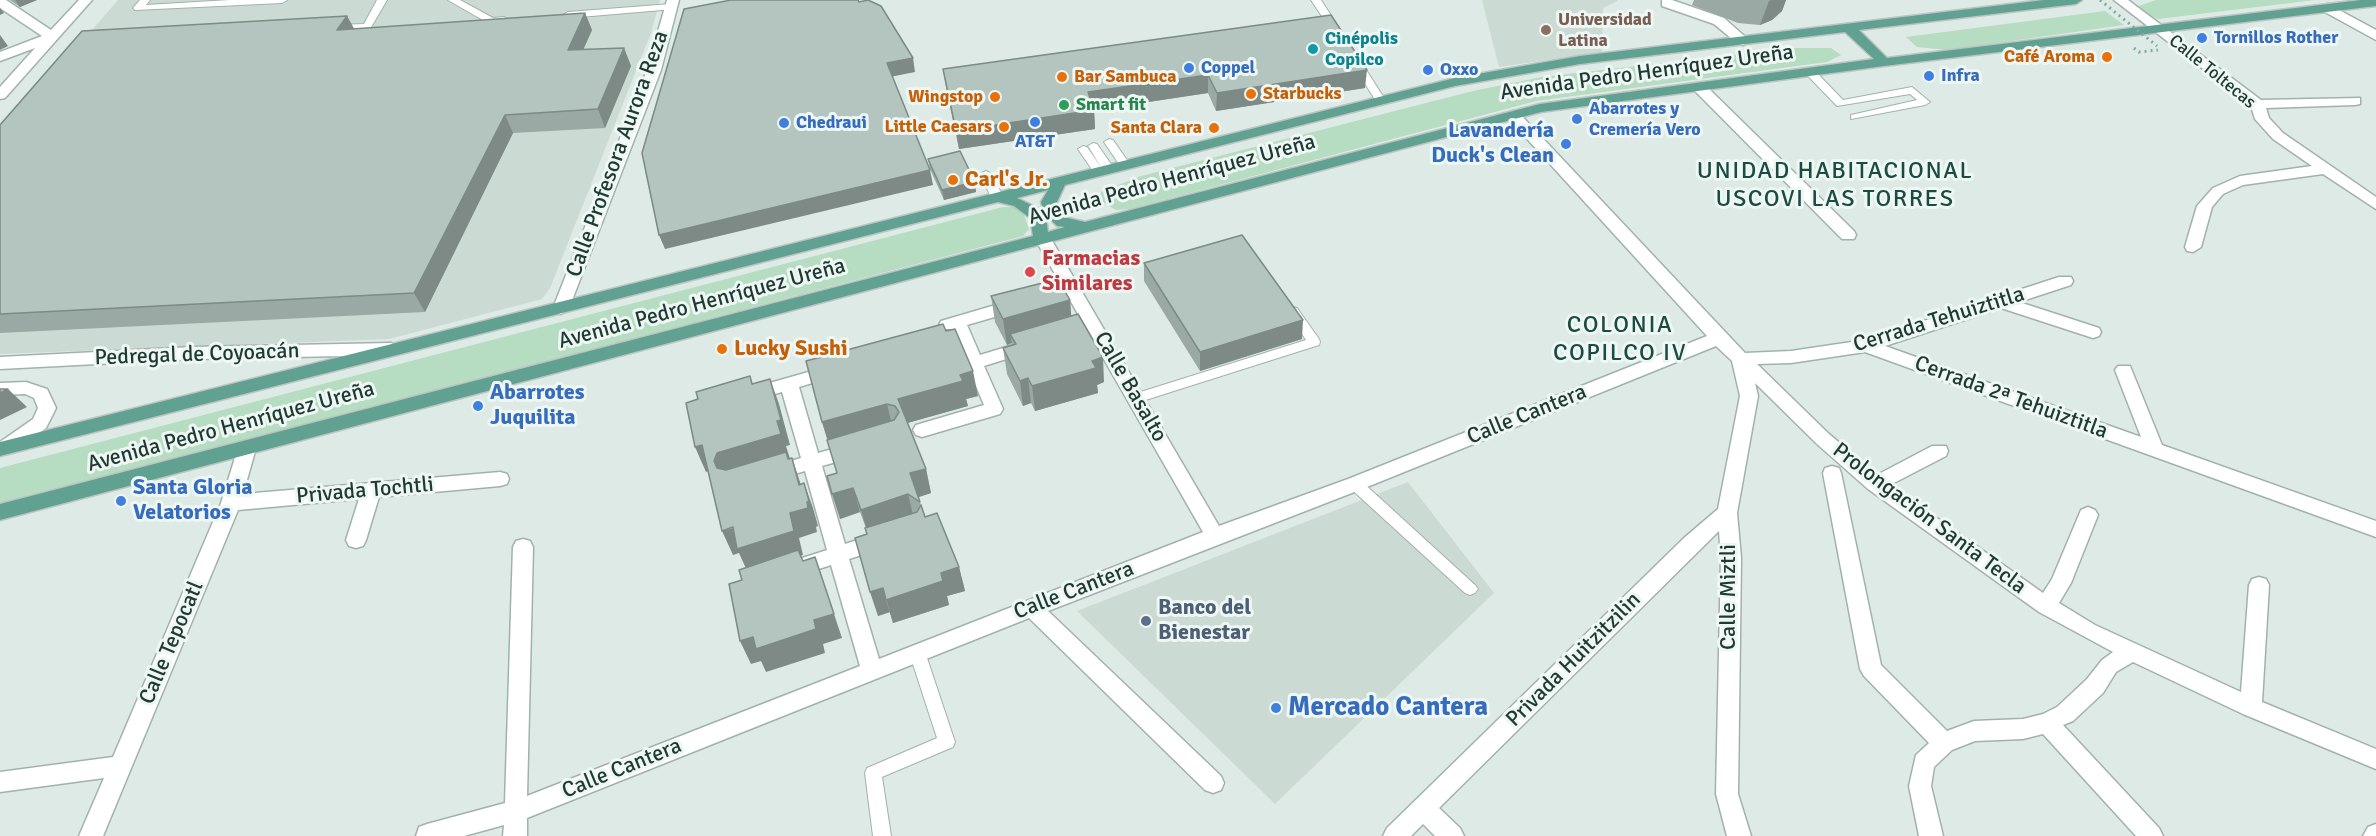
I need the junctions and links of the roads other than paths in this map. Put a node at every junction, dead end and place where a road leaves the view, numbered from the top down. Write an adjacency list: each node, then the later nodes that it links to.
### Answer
1 (86, 0): 20 (street)
2 (145, 0): 3 (lane)
3 (282, 0)
4 (382, 0): 16 (lane)
5 (453, 0): 15 (lane)
6 (1316, 0): 21 (lane)
7 (2076, 0): 17 (main road, Avenida Pedro Henríquez Ureña)
8 (2120, 0): 18 (street, Calle Toltecas)
9 (0, 2): 20 (street)
10 (2376, 2): 13 (main road, Avenida Pedro Henríquez Ureña)
11 (1667, 3): 22 (street)
12 (672, 4): 14 (lane); 51 (street, Calle Profesora Aurora Reza)
13 (2328, 8): 18 (main road, Avenida Pedro Henríquez Ureña); 19 (street)
14 (558, 16)
15 (513, 19)
16 (320, 29)
17 (1850, 29): 22 (main road, Avenida Pedro Henríquez Ureña); 25 (main road)
18 (2159, 29): 25 (main road, Avenida Pedro Henríquez Ureña); 31 (street, Calle Toltecas)
19 (2376, 36)
20 (52, 37): 24 (street); 28 (street)
21 (1340, 37)
22 (1743, 40): 29 (main road, Avenida Pedro Henríquez Ureña)
23 (1352, 56): 29 (lane)
24 (0, 57)
25 (1884, 62): 26 (main road, Avenida Pedro Henríquez Ureña)
26 (1812, 74): 27 (main road, Avenida Pedro Henríquez Ureña); 33 (lane)
27 (1701, 88): 32 (main road, Avenida Pedro Henríquez Ureña); 44 (street)
28 (0, 95)
29 (1381, 101): 36 (main road, Avenida Pedro Henríquez Ureña)
30 (2355, 101): 31 (street)
31 (2258, 104): 37 (street, Calle Toltecas)
32 (1513, 115): 43 (main road, Avenida Pedro Henríquez Ureña); 57 (street, Prolongación Santa Tecla)
33 (1855, 117)
34 (1109, 142): 36 (lane)
35 (1088, 147): 38 (lane)
36 (1125, 165): 38 (main road, Avenida Pedro Henríquez Ureña)
37 (2324, 169): 42 (street, Calle Toltecas); 46 (street)
38 (1104, 170): 40 (main road, Avenida Pedro Henríquez Ureña)
39 (986, 174): 41 (lane)
40 (1059, 182): 41 (main road, Avenida Pedro Henríquez Ureña); 43 (main road)
41 (997, 197): 45 (main road); 51 (main road, Avenida Pedro Henríquez Ureña)
42 (2376, 204)
43 (1088, 228): 45 (main road, Avenida Pedro Henríquez Ureña)
44 (1848, 235)
45 (1043, 239): 53 (street, Calle Basalto); 73 (main road, Avenida Pedro Henríquez Ureña)
46 (2193, 247)
47 (2065, 281): 50 (street, Cerrada Tehuiztitla)
48 (1282, 296): 68 (lane)
49 (1033, 300): 52 (street)
50 (2001, 302): 56 (street); 59 (street, Cerrada Tehuiztitla)
51 (561, 308): 60 (main road, Avenida Pedro Henríquez Ureña)
52 (957, 322): 54 (street); 62 (street)
53 (1095, 326): 55 (street); 68 (street, Calle Basalto)
54 (927, 331)
55 (1076, 332)
56 (2093, 332)
57 (1719, 338): 61 (street, Prolongación Santa Tecla); 80 (street, Calle Cantera)
58 (1043, 342): 62 (street)
59 (1866, 346): 61 (street, Cerrada Tehuiztitla); 75 (street, Cerrada 2ª Tehuiztitla)
60 (394, 349): 63 (street, Pedregal de Coyoacán); 72 (main road, Avenida Pedro Henríquez Ureña)
61 (1740, 359): 81 (street, Prolongación Santa Tecla); 85 (street, Calle Miztli)
62 (976, 362): 70 (street)
63 (0, 363)
64 (845, 368): 66 (street)
65 (2124, 370): 75 (street, Cerrada 2ª Tehuiztitla)
66 (789, 385): 69 (street); 76 (street)
67 (0, 389): 72 (street)
68 (1136, 398): 89 (street, Calle Basalto)
69 (735, 400)
70 (922, 430)
71 (874, 444): 76 (street)
72 (3, 448)
73 (247, 448): 83 (street, Calle Tepocatl); 84 (main road, Avenida Pedro Henríquez Ureña)
74 (1939, 451): 81 (street)
75 (2155, 451): 87 (street, Cerrada 2ª Tehuiztitla)
76 (811, 462): 78 (street); 92 (street)
77 (1832, 473): 103 (street)
78 (757, 478)
79 (500, 479): 82 (street, Privada Tochtli)
80 (1355, 484): 89 (street, Calle Cantera); 95 (lane)
81 (1875, 484): 96 (street, Prolongación Santa Tecla)
82 (371, 492): 83 (street, Privada Tochtli); 90 (street)
83 (231, 503): 105 (street, Calle Tepocatl)
84 (0, 512)
85 (1727, 513): 108 (street, Privada Huitzitzilin); 116 (street, Calle Miztli)
86 (2088, 515): 96 (street)
87 (2376, 529)
88 (893, 536): 92 (street)
89 (1215, 536): 97 (street, Calle Cantera)
90 (356, 540)
91 (523, 548): 109 (street)
92 (838, 555): 93 (street); 100 (street)
93 (771, 576)
94 (2259, 585): 101 (street)
95 (1470, 589)
96 (2046, 606): 99 (street, Prolongación Santa Tecla)
97 (1031, 607): 98 (street, Calle Cantera); 107 (street)
98 (917, 652): 100 (street, Calle Cantera); 113 (lane)
99 (2131, 652): 101 (street, Prolongación Santa Tecla); 102 (street)
100 (872, 670): 109 (street, Calle Cantera)
101 (2251, 707): 104 (street, Prolongación Santa Tecla)
102 (2047, 723): 103 (street); 118 (street)
103 (1944, 743): 117 (street)
104 (2376, 759)
105 (120, 766): 106 (street); 111 (street, Calle Tepocatl)
106 (0, 782)
107 (1213, 783)
108 (1423, 809): 114 (street, Privada Huitzitzilin); 115 (street)
109 (517, 811): 110 (street, Calle Cantera); 112 (street)
110 (427, 835)
111 (91, 836)
112 (515, 836)
113 (882, 836)
114 (1395, 836)
115 (1452, 836)
116 (1739, 836)
117 (1931, 836)
118 (2151, 836)

